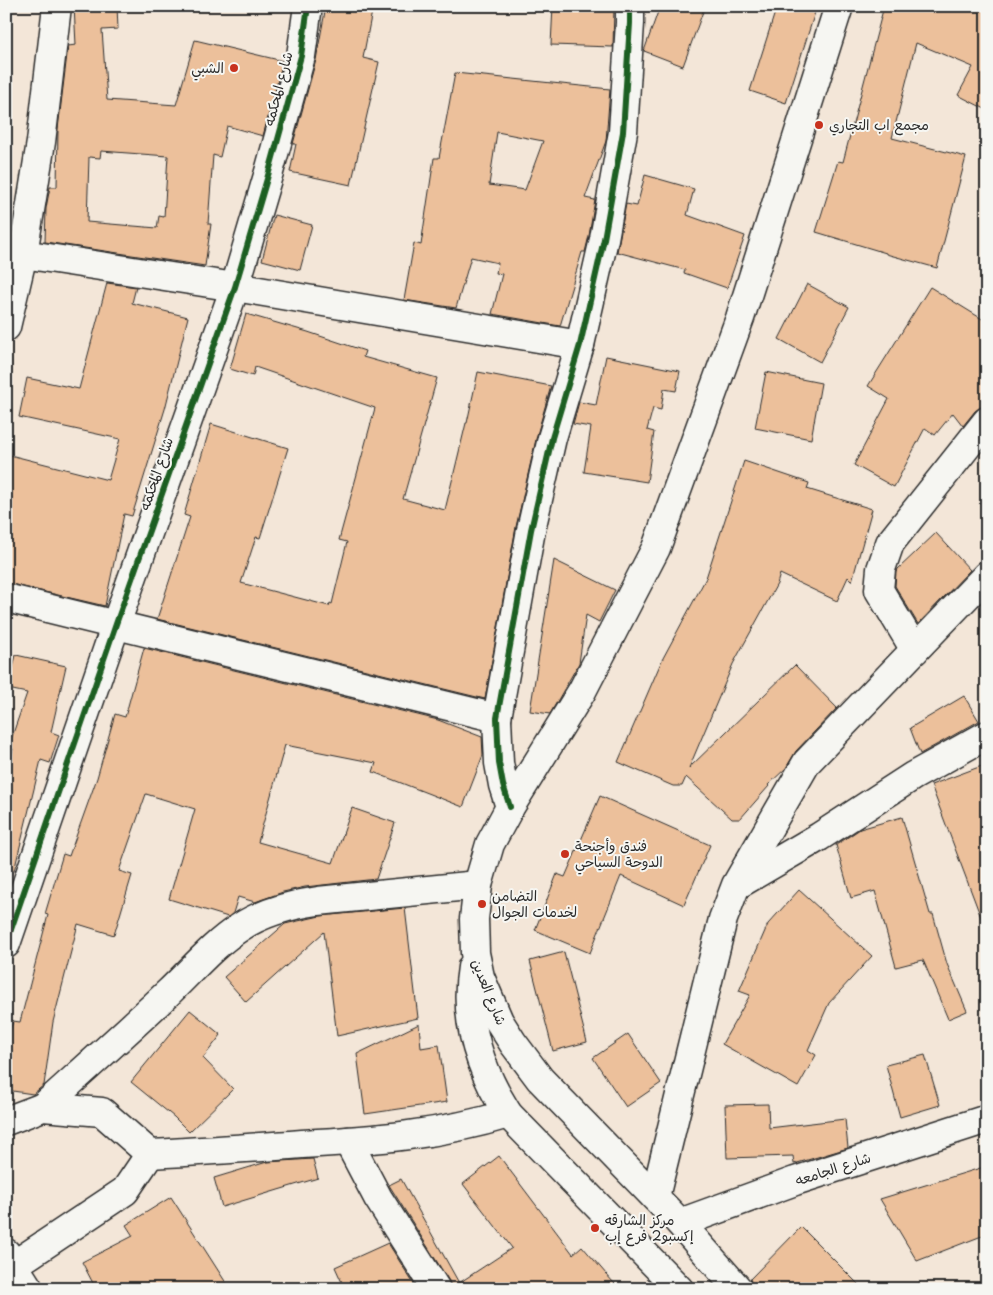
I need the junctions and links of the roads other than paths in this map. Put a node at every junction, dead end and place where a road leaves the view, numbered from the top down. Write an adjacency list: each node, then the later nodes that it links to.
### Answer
1 (57, 6): 5 (street)
2 (308, 6): 6 (street, شارع المحكمه)
3 (630, 6): 8 (street)
4 (839, 6): 16 (street)
5 (23, 254): 6 (street); 7 (street)
6 (235, 287): 8 (street); 12 (street, شارع المحكمه)
7 (6, 327)
8 (580, 345): 14 (street)
9 (987, 422): 13 (street)
10 (987, 576): 13 (street)
11 (6, 598): 12 (street)
12 (116, 624): 14 (street); 19 (street, شارع المحكمه)
13 (915, 650): 18 (street)
14 (497, 718): 16 (street)
15 (987, 735): 18 (street)
16 (510, 807): 17 (street)
17 (478, 885): 20 (street); 21 (street)
18 (736, 885): 27 (street)
19 (6, 944)
20 (475, 953): 22 (street, شارع العدين); 27 (street, شارع العدين)
21 (43, 1107): 24 (street); 26 (street)
22 (508, 1114): 25 (street); 30 (street, شارع العدين)
23 (987, 1119): 28 (street, شارع الجامعه)
24 (6, 1121)
25 (348, 1141): 26 (street); 32 (street)
26 (150, 1154): 29 (street)
27 (655, 1197): 28 (street, شارع العدين)
28 (680, 1223): 33 (street, شارع العدين)
29 (10, 1259): 31 (street)
30 (677, 1288)
31 (29, 1289)
32 (436, 1289)
33 (738, 1289)

